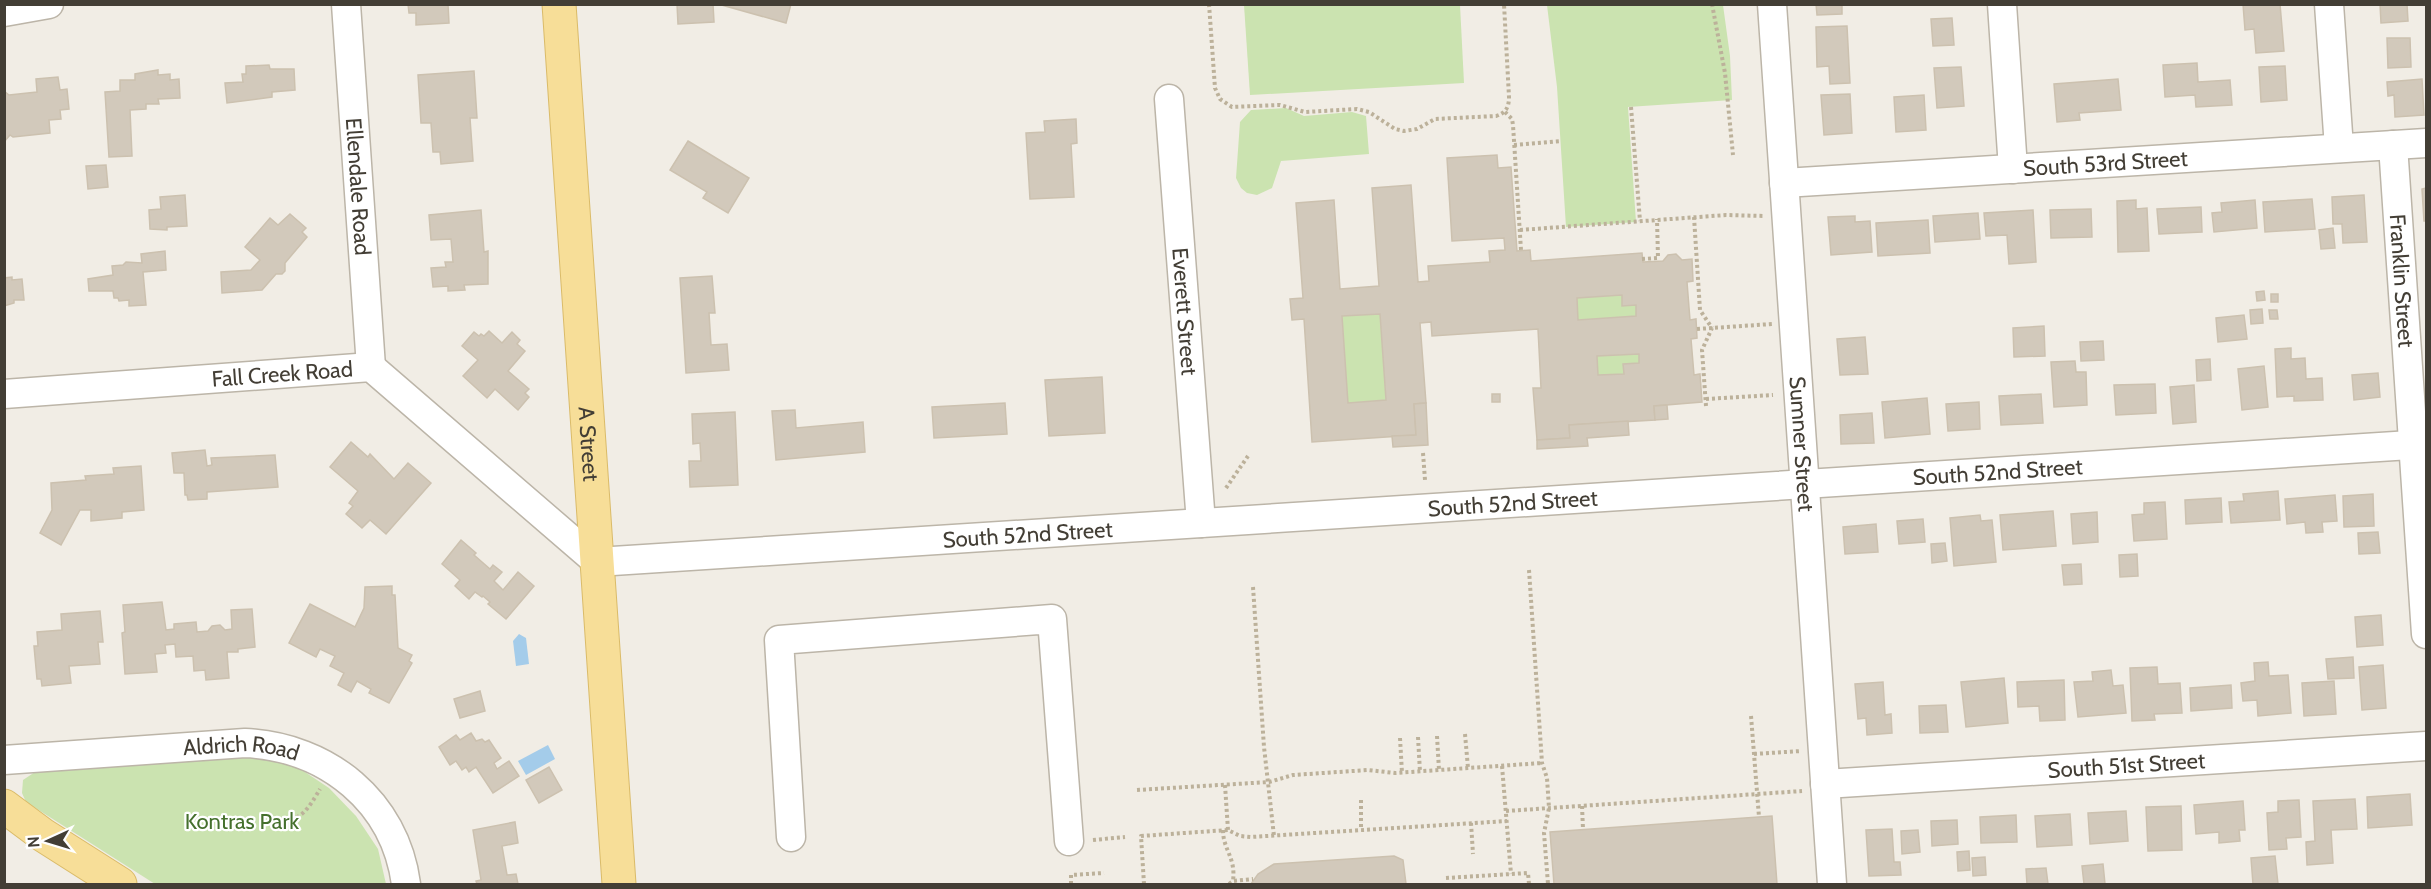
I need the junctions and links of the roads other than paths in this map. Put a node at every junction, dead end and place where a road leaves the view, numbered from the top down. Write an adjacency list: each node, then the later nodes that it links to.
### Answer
1 (49, 4): 7 (street)
2 (346, 4): 14 (street, Ellendale Road)
3 (559, 4): 19 (main road, A Street)
4 (1772, 4): 13 (street, Sumner Street)
5 (2002, 4): 12 (street)
6 (2330, 4): 11 (street)
7 (4, 12)
8 (1169, 99): 18 (street, Everett Street)
9 (2427, 143): 10 (street, South 53rd Street)
10 (2393, 145): 11 (street, South 53rd Street); 16 (street, Franklin Street)
11 (2339, 148): 12 (street, South 53rd Street)
12 (2013, 169): 13 (street, South 53rd Street)
13 (1784, 183): 17 (street, Sumner Street)
14 (371, 367): 15 (street, Fall Creek Road); 19 (street, Fall Creek Road)
15 (4, 394)
16 (2420, 445): 17 (street, South 52nd Street); 20 (street, Franklin Street)
17 (1804, 484): 18 (street, South 52nd Street); 23 (street, Sumner Street)
18 (1201, 523): 19 (street, South 52nd Street)
19 (597, 562): 29 (main road, A Street)
20 (2427, 634)
21 (2427, 746): 23 (street, South 51st Street)
22 (4, 760): 28 (street, Aldrich Road)
23 (1814, 787): 30 (street, Sumner Street)
24 (4, 806): 27 (main road)
25 (791, 837): 26 (street)
26 (1076, 841)
27 (120, 885)
28 (406, 885)
29 (619, 885)
30 (1832, 885)

